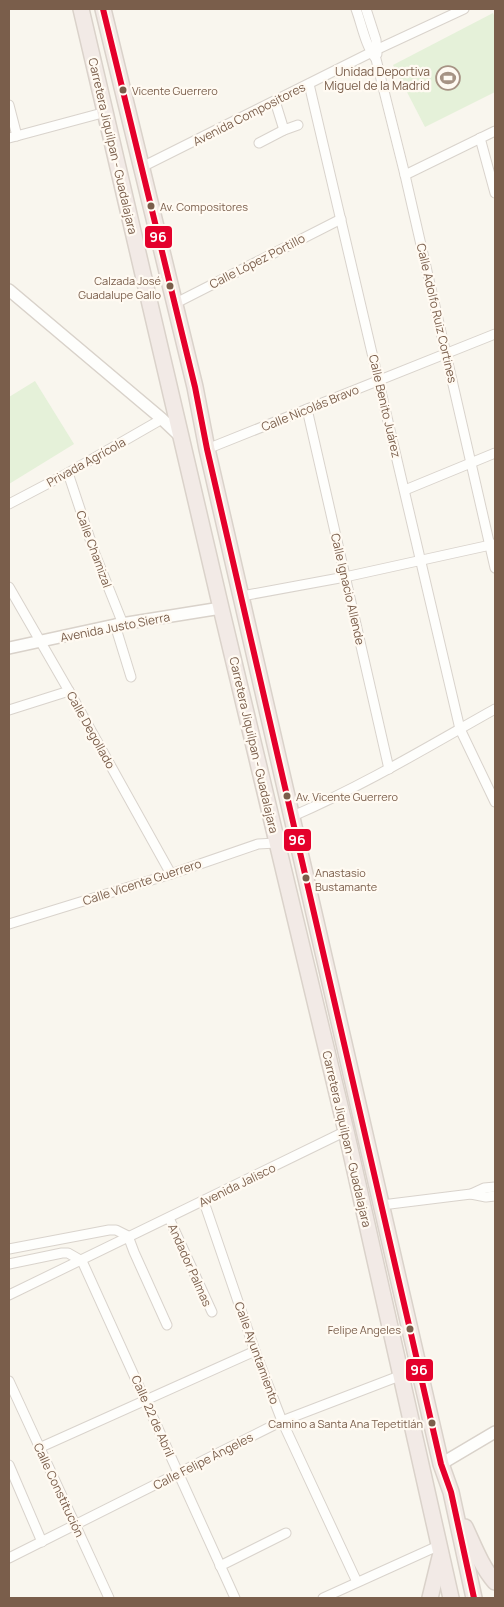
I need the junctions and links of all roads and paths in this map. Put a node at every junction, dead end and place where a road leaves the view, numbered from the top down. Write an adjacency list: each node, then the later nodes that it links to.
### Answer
1 (81, 9): 10 (highway, Carretera Jiquilpan - Guadalajara)
2 (356, 9): 6 (street, Calle Adolfo Ruiz Cortines)
3 (366, 9): 6 (street, Calle Adolfo Ruiz Cortines)
4 (464, 9): 6 (street, Avenida Compositores)
5 (104, 11): 17 (highway, Carretera Jiquilpan - Guadalajara)
6 (375, 54): 7 (street, Avenida Compositores); 18 (street, Calle Adolfo Ruiz Cortines)
7 (309, 84): 8 (street, Avenida Compositores); 20 (street, Calle Benito Juárez)
8 (275, 101): 12 (street); 17 (street, Avenida Compositores)
9 (9, 105): 14 (street)
10 (106, 112): 14 (street); 28 (highway, Carretera Jiquilpan - Guadalajara)
11 (298, 125): 12 (street)
12 (284, 130): 16 (street)
13 (494, 134): 15 (street)
14 (13, 137)
15 (480, 138): 18 (street); 19 (street)
16 (259, 144)
17 (142, 167): 22 (highway, Carretera Jiquilpan - Guadalajara)
18 (405, 175): 24 (street, Calle Adolfo Ruiz Cortines)
19 (495, 193)
20 (341, 219): 22 (street, Calle López Portillo); 25 (street, Calle Benito Juárez)
21 (9, 290): 27 (street)
22 (174, 304): 29 (highway, Carretera Jiquilpan - Guadalajara)
23 (495, 334): 24 (street, Calle Nicolás Bravo)
24 (446, 354): 25 (street, Calle Nicolás Bravo); 31 (street, Calle Adolfo Ruiz Cortines)
25 (379, 380): 26 (street, Calle Nicolás Bravo); 33 (street, Calle Benito Juárez)
26 (307, 409): 29 (street, Calle Nicolás Bravo); 38 (street, Calle Ignacio Allende)
27 (162, 419): 28 (street); 32 (street, Privada Agrícola)
28 (181, 437): 41 (highway, Carretera Jiquilpan - Guadalajara)
29 (208, 449): 40 (highway, Carretera Jiquilpan - Guadalajara)
30 (495, 453): 31 (street)
31 (472, 462): 33 (street); 35 (street, Calle Adolfo Ruiz Cortines)
32 (68, 474): 34 (street, Privada Agrícola); 42 (street, Calle Chamizal)
33 (405, 490): 36 (street, Calle Benito Juárez)
34 (9, 504)
35 (493, 545): 36 (street); 37 (street, Calle Adolfo Ruiz Cortines)
36 (422, 561): 38 (street); 49 (street, Calle Benito Juárez)
37 (495, 568)
38 (345, 577): 40 (street); 50 (street, Calle Ignacio Allende)
39 (9, 587): 43 (street, Calle Degollado)
40 (242, 596): 52 (highway, Carretera Jiquilpan - Guadalajara)
41 (221, 608): 42 (street, Avenida Justo Sierra); 53 (highway, Carretera Jiquilpan - Guadalajara)
42 (119, 624): 43 (street, Avenida Justo Sierra); 45 (street, Calle Chamizal)
43 (40, 642): 44 (street, Avenida Justo Sierra); 46 (street, Calle Degollado)
44 (9, 648)
45 (131, 677)
46 (69, 691): 48 (street); 54 (street, Calle Degollado)
47 (495, 709): 49 (street)
48 (9, 710)
49 (460, 729): 50 (street); 51 (street)
50 (389, 769): 52 (street)
51 (495, 802)
52 (293, 816): 61 (highway, Carretera Jiquilpan - Guadalajara)
53 (276, 843): 54 (street, Calle Vicente Guerrero); 56 (highway, Carretera Jiquilpan - Guadalajara)
54 (171, 874): 55 (street, Calle Vicente Guerrero)
55 (9, 924)
56 (346, 1132): 60 (street, Avenida Jalisco); 71 (highway, Carretera Jiquilpan - Guadalajara)
57 (495, 1187): 58 (street)
58 (471, 1194): 59 (street); 61 (street)
59 (495, 1196)
60 (204, 1202): 62 (street, Avenida Jalisco); 70 (street, Calle Ayuntamiento)
61 (382, 1205): 77 (highway, Carretera Jiquilpan - Guadalajara)
62 (169, 1218): 63 (street, Avenida Jalisco); 68 (street, Andador Palmas)
63 (128, 1236): 64 (street); 65 (street, Avenida Jalisco); 69 (street)
64 (9, 1249)
65 (82, 1261): 66 (street); 67 (street, Avenida Jalisco); 73 (street, Calle 22 de Abril)
66 (9, 1264)
67 (9, 1295)
68 (212, 1312)
69 (167, 1325)
70 (255, 1351): 73 (street); 74 (street, Calle Ayuntamiento)
71 (402, 1375): 74 (street, Calle Felipe Ángeles); 84 (highway, Carretera Jiquilpan - Guadalajara)
72 (9, 1381): 76 (street, Calle Constitución)
73 (146, 1401): 76 (street); 79 (street, Calle 22 de Abril)
74 (282, 1421): 79 (street, Calle Felipe Ángeles); 87 (street, Calle Ayuntamiento)
75 (495, 1432): 77 (street)
76 (39, 1448): 81 (street, Calle Constitución)
77 (442, 1464): 80 (highway, Carretera Jiquilpan - Guadalajara)
78 (9, 1465): 83 (street)
79 (179, 1474): 81 (street, Calle Felipe Ángeles); 86 (street, Calle 22 de Abril)
80 (451, 1492): 88 (highway); 95 (highway, Carretera Jiquilpan - Guadalajara)
81 (75, 1526): 83 (street, Calle Felipe Ángeles); 89 (street, Calle Constitución)
82 (286, 1533): 86 (street)
83 (42, 1542): 85 (street, Calle Felipe Ángeles)
84 (440, 1549): 87 (street); 92 (highway); 93 (highway); 94 (highway, Carretera Jiquilpan - Guadalajara)
85 (9, 1558)
86 (220, 1566): 90 (street, Calle 22 de Abril)
87 (357, 1582): 91 (street)
88 (495, 1582)
89 (109, 1598)
90 (235, 1598)
91 (323, 1598)
92 (430, 1598)
93 (438, 1598)
94 (451, 1598)
95 (474, 1598)

